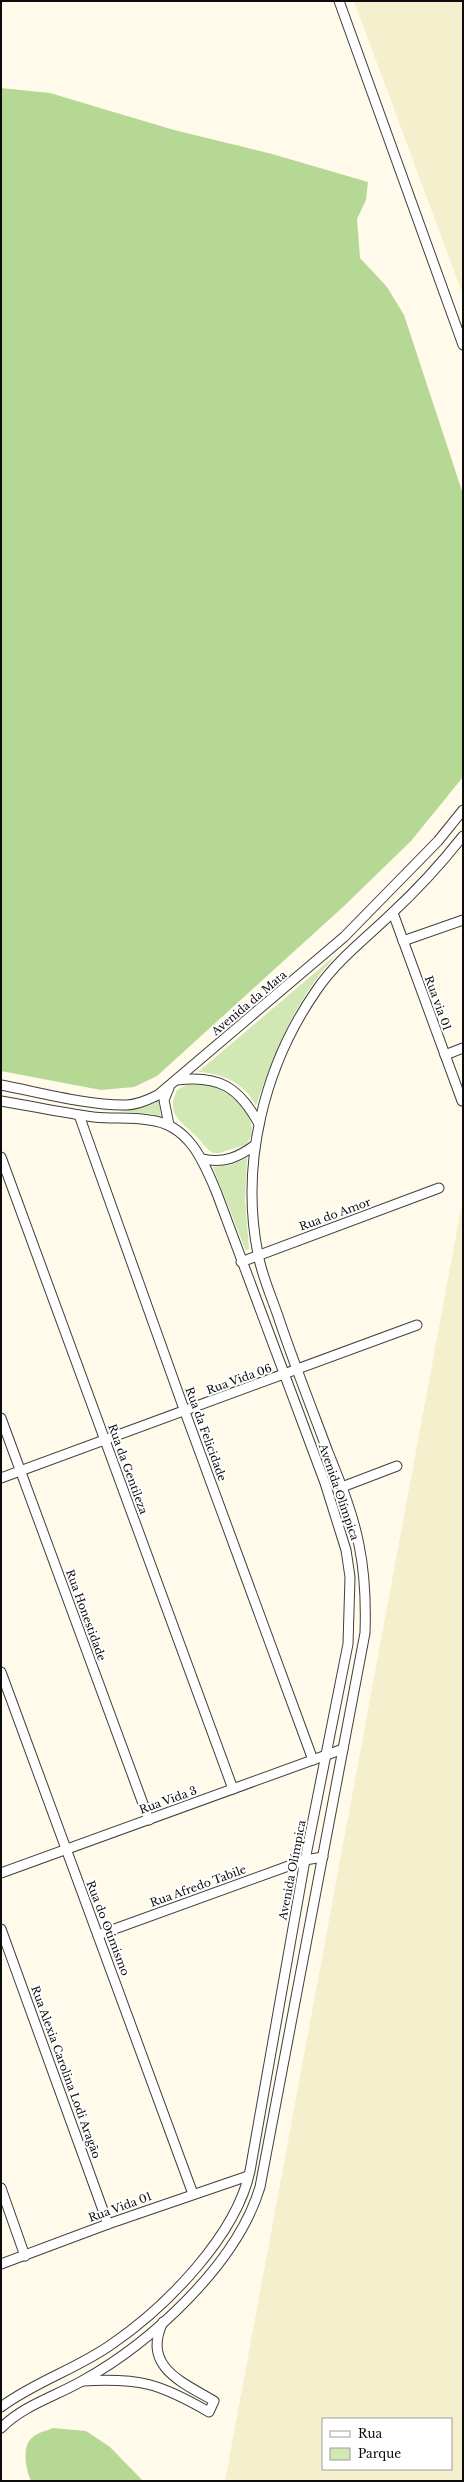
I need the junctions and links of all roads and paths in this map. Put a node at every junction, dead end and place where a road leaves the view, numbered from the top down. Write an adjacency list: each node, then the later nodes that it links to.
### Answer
1 (339, 1): 2 (street)
2 (463, 345)
3 (463, 810): 10 (street, Avenida da Mata)
4 (463, 836): 5 (street)
5 (393, 913): 7 (street, Rua via 01); 16 (street)
6 (463, 920): 7 (street)
7 (403, 942): 9 (street, Rua via 01)
8 (463, 1048): 9 (street)
9 (445, 1055): 14 (street, Rua via 01)
10 (177, 1080): 12 (street, Avenida da Mata); 16 (street)
11 (1, 1085): 12 (street, Avenida da Mata)
12 (169, 1088): 17 (street)
13 (1, 1101): 15 (street)
14 (462, 1101)
15 (80, 1114): 17 (street); 27 (street, Rua da Felicidade)
16 (259, 1124): 18 (street)
17 (169, 1125): 20 (street)
18 (256, 1145): 20 (street); 22 (street, Avenida Olímpica)
19 (1, 1157): 29 (street, Rua da Gentileza)
20 (203, 1159): 23 (street, Avenida Olímpica)
21 (438, 1188): 22 (street, Rua do Amor)
22 (258, 1255): 23 (street, Rua do Amor); 25 (street, Avenida Olímpica)
23 (241, 1262): 26 (street, Avenida Olímpica)
24 (416, 1326): 25 (street, Rua Vida 06)
25 (296, 1369): 26 (street, Rua Vida 06); 33 (street, Avenida Olímpica)
26 (283, 1375): 27 (street, Rua Vida 06); 36 (street, Avenida Olímpica)
27 (185, 1412): 29 (street, Rua Vida 06); 37 (street, Rua da Felicidade)
28 (1, 1418): 31 (street, Rua Honestidade)
29 (105, 1441): 31 (street, Rua Vida 06); 38 (street, Rua da Gentileza)
30 (397, 1466): 33 (street)
31 (21, 1472): 32 (street, Rua Vida 06); 39 (street, Rua Honestidade)
32 (1, 1478)
33 (342, 1488): 35 (street, Avenida Olímpica)
34 (1, 1672): 40 (street, Rua do Otimismo)
35 (343, 1749): 36 (street, Rua Vida 3); 41 (street, Avenida Olímpica)
36 (326, 1755): 37 (street, Rua Vida 3); 42 (street, Avenida Olímpica)
37 (313, 1760): 38 (street, Rua Vida 3)
38 (233, 1789): 39 (street, Rua Vida 3)
39 (149, 1820): 40 (street, Rua Vida 3)
40 (66, 1850): 43 (street, Rua Vida 3); 45 (street, Rua do Otimismo)
41 (323, 1857): 42 (street, Rua Afredo Tabile); 52 (street, Avenida Olímpica)
42 (305, 1860): 45 (street, Rua Afredo Tabile); 46 (street, Avenida Olímpica)
43 (1, 1873)
44 (1, 1929): 49 (street, Rua Alexia Carolina Lodi Aragão)
45 (98, 1935): 48 (street, Rua do Otimismo)
46 (248, 2176): 48 (street, Rua Vida 01); 54 (street, Avenida Olímpica)
47 (1, 2188): 50 (street)
48 (193, 2194): 49 (street, Rua Vida 01)
49 (108, 2224): 50 (street, Rua Vida 01)
50 (25, 2256): 51 (street, Rua Vida 01)
51 (1, 2264)
52 (164, 2321): 53 (street, Avenida Olímpica); 53 (street, Avenida Olímpica)
53 (82, 2381): 55 (street, Avenida Olímpica)
54 (1, 2407)
55 (1, 2428)

